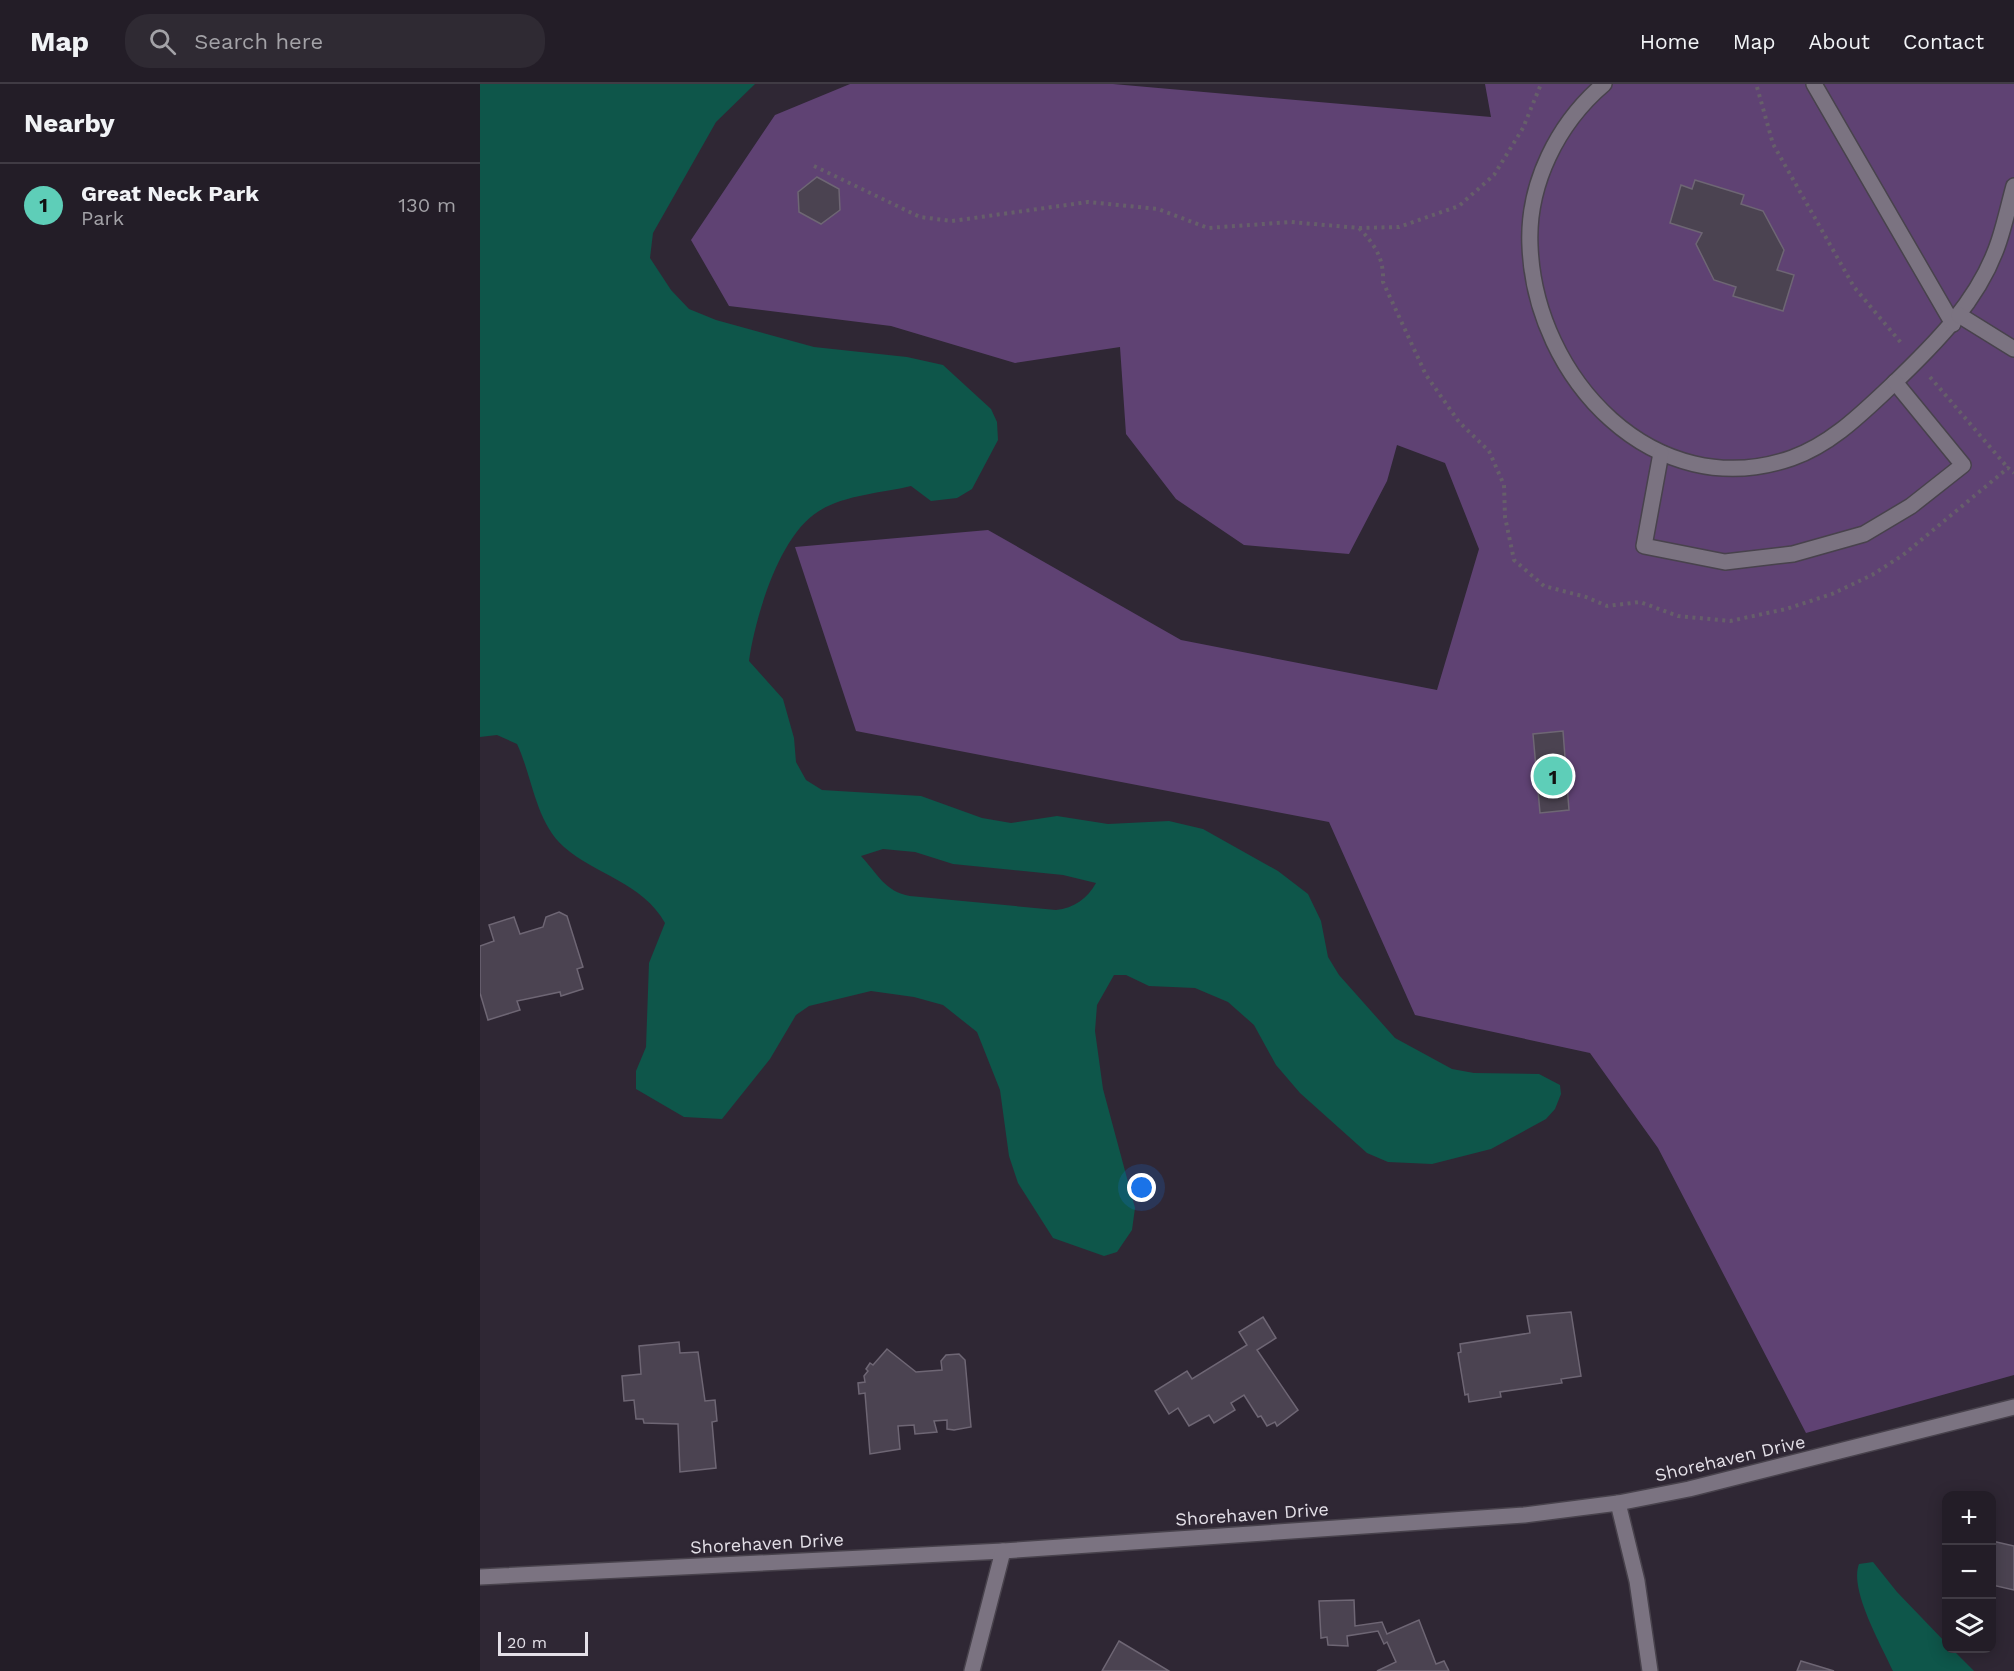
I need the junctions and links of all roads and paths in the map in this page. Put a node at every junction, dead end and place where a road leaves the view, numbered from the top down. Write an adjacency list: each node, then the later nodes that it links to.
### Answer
1 (1541, 84): 7 (path)
2 (1604, 84): 12 (street)
3 (1814, 84): 8 (street)
4 (1757, 87): 10 (path)
5 (814, 166): 7 (path)
6 (2014, 186): 8 (street)
7 (1359, 228): 13 (path)
8 (1956, 319): 9 (street); 10 (street)
9 (2014, 348)
10 (1917, 362): 11 (street); 13 (path)
11 (1895, 382): 12 (street); 12 (street)
12 (1661, 453)
13 (2008, 468): 14 (path)
14 (2014, 473)
15 (2014, 1407): 16 (street, Shorehaven Drive)
16 (1618, 1503): 17 (street, Shorehaven Drive); 20 (street)
17 (1003, 1551): 18 (street, Shorehaven Drive); 19 (street)
18 (480, 1577)
19 (972, 1671)
20 (1650, 1671)

